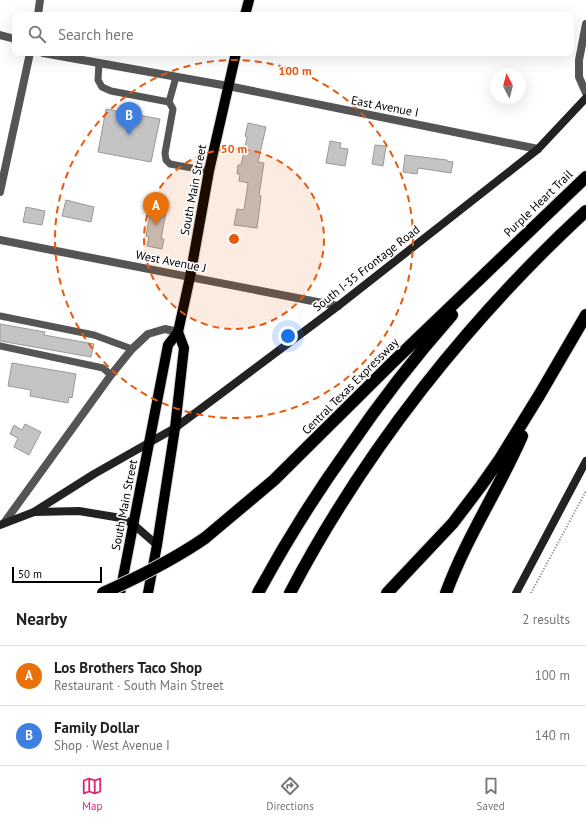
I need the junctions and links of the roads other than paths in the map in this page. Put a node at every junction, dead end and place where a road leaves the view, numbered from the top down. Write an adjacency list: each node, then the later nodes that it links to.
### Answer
1 (40, 0): 3 (street)
2 (249, 0): 4 (main road)
3 (38, 12)
4 (246, 12)
5 (586, 24): 14 (street)
6 (0, 35): 7 (street)
7 (12, 37)
8 (29, 56): 20 (street)
9 (60, 56): 11 (street, East Avenue I)
10 (235, 56): 13 (main road, South Main Street)
11 (100, 63): 12 (street, East Avenue I); 16 (lane)
12 (176, 77): 13 (street, East Avenue I); 16 (lane)
13 (228, 86): 17 (street, East Avenue I); 18 (main road, South Main Street)
14 (586, 93)
15 (586, 98): 17 (main road, South I-35 Frontage Road)
16 (169, 102): 18 (lane)
17 (538, 149): 25 (main road, South I-35 Frontage Road)
18 (209, 171): 24 (main road, South Main Street)
19 (586, 177): 23 (highway, Purple Heart Trail)
20 (0, 192)
21 (586, 211): 44 (highway)
22 (0, 240): 24 (street, West Avenue J)
23 (510, 249): 40 (highway, Central Texas Expressway, bridge); 43 (highway)
24 (190, 277): 25 (street, West Avenue J); 28 (main road, South Main Street)
25 (338, 306): 33 (main road, South I-35 Frontage Road)
26 (586, 314): 32 (highway)
27 (0, 316): 30 (lane)
28 (178, 332): 30 (street); 33 (main road, South Main Street); 34 (main road, South Main Street)
29 (0, 346): 31 (lane)
30 (132, 349): 31 (street)
31 (111, 376): 37 (street)
32 (540, 394): 45 (highway); 46 (highway)
33 (175, 428): 34 (main road, South I-35 Frontage Road); 39 (main road, South Main Street)
34 (150, 443): 36 (main road, South I-35 Frontage Road); 38 (main road, South Main Street)
35 (586, 461): 47 (main road)
36 (34, 512): 37 (main road); 38 (main road)
37 (2, 524)
38 (133, 524): 39 (main road); 41 (main road, South Main Street)
39 (157, 545): 42 (main road, South Main Street)
40 (103, 593)
41 (120, 593)
42 (148, 593)
43 (258, 593)
44 (290, 593)
45 (387, 593)
46 (446, 593)
47 (516, 593)

